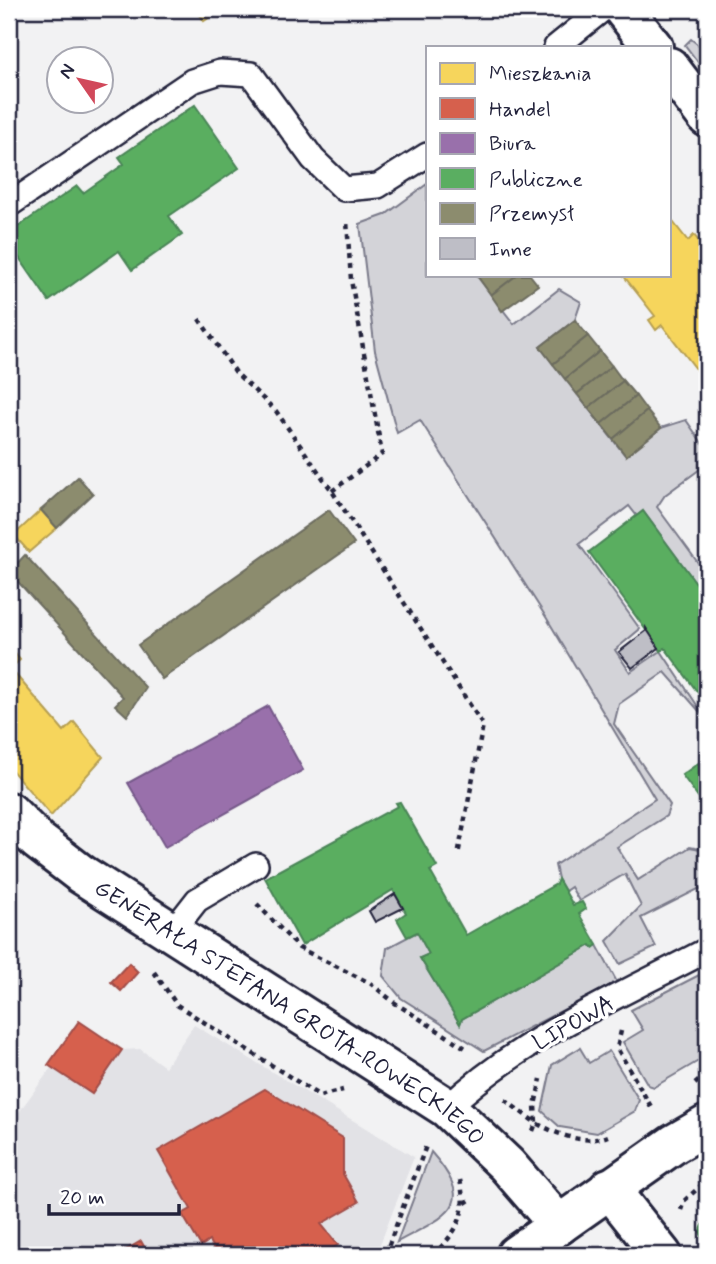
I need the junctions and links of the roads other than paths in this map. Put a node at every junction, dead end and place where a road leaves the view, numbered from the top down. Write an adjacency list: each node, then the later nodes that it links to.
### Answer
1 (603, 9): 3 (lane)
2 (623, 9): 4 (street)
3 (557, 46)
4 (652, 46)
5 (670, 68): 6 (street)
6 (707, 117)
7 (426, 156): 8 (lane)
8 (9, 205)
9 (9, 812): 11 (street, GENERAŁA STEFANA GROTA-ROWECKIEGO)
10 (256, 864): 11 (lane)
11 (172, 932): 13 (street, GENERAŁA STEFANA GROTA-ROWECKIEGO)
12 (707, 950): 13 (lane, LIPOWA)
13 (447, 1108): 16 (street, GENERAŁA STEFANA GROTA-ROWECKIEGO)
14 (707, 1125): 15 (street)
15 (610, 1188): 16 (street); 18 (street)
16 (559, 1225): 17 (street)
17 (516, 1255)
18 (662, 1255)

